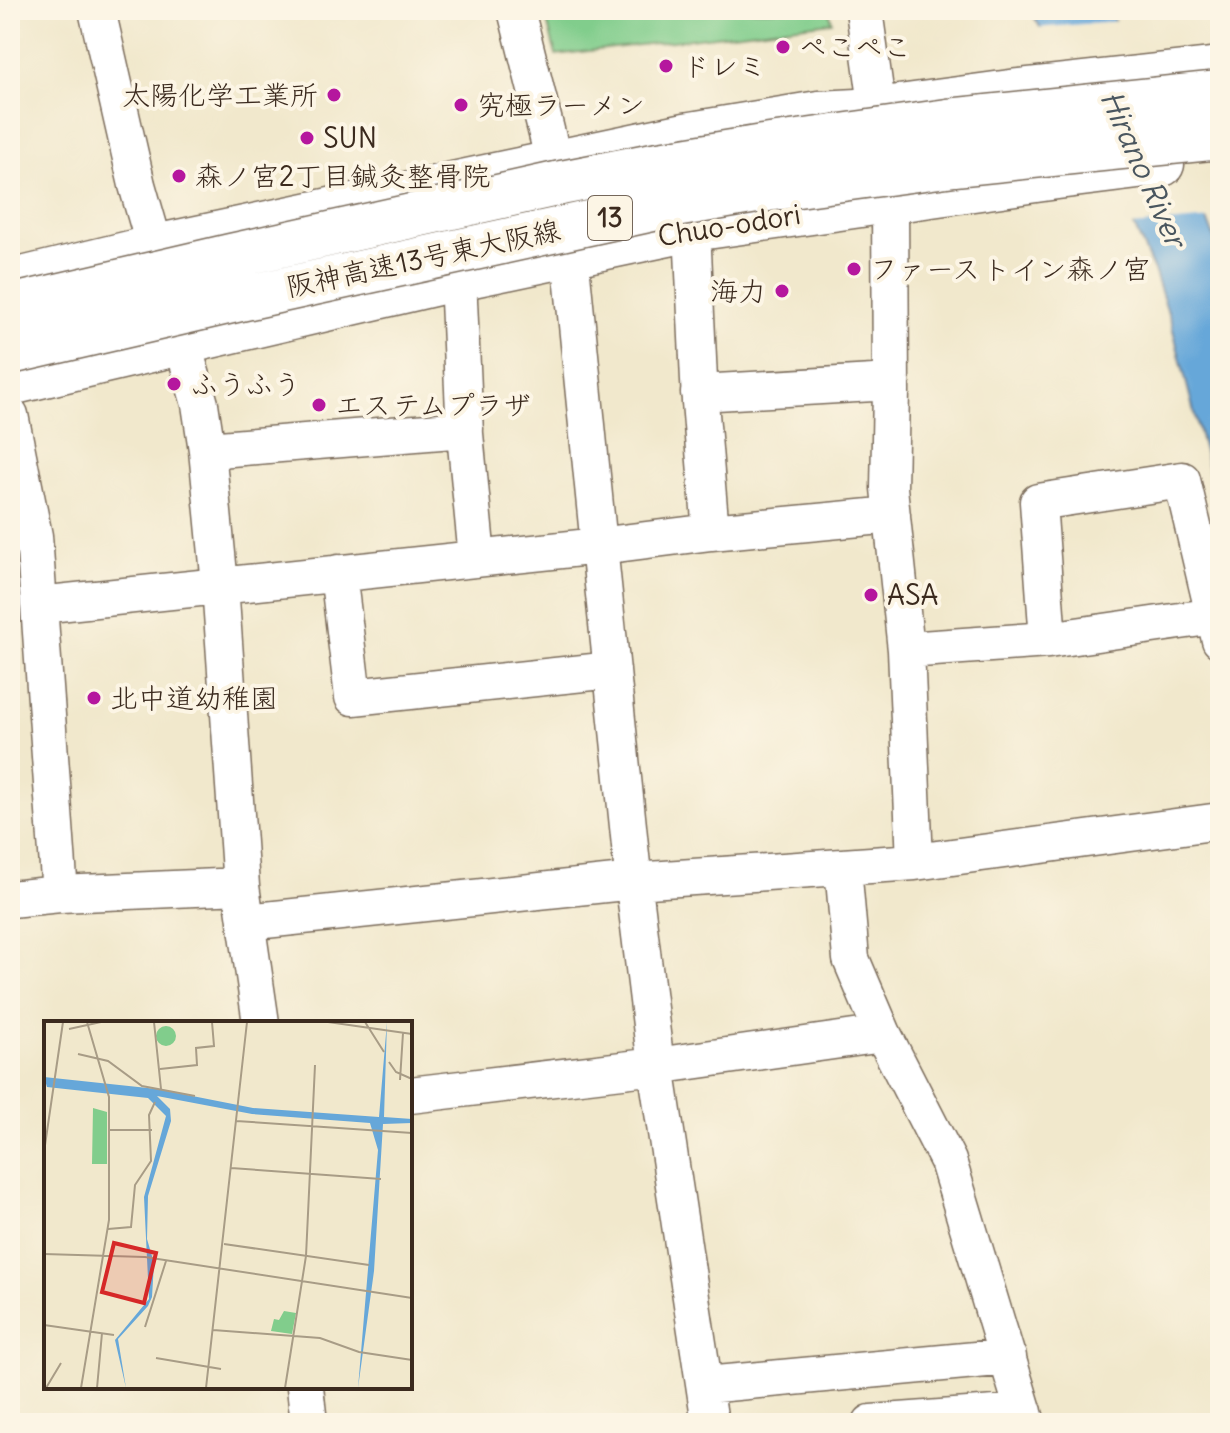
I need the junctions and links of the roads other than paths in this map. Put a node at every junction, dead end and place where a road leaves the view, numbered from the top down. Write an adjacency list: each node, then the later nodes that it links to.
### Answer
1 (97, 10): 12 (street)
2 (516, 10): 9 (street)
3 (864, 10): 6 (street)
4 (1201, 71): 6 (main road)
5 (1220, 93): 16 (main road, 阪神高速13号東大阪線 / 13, bridge)
6 (877, 110): 9 (main road); 10 (street)
7 (1220, 137): 18 (main road, 阪神高速13号東大阪線 / 13, bridge)
8 (1220, 156): 10 (main road, Chuo-odori)
9 (554, 162): 12 (main road)
10 (890, 200): 11 (main road, Chuo-odori); 19 (street)
11 (692, 229): 13 (main road, Chuo-odori); 21 (street)
12 (155, 247): 15 (main road); 17 (street)
13 (570, 254): 14 (main road, Chuo-odori); 27 (street)
14 (458, 278): 17 (main road, Chuo-odori); 23 (street)
15 (10, 282)
16 (10, 307)
17 (183, 342): 20 (main road, Chuo-odori); 24 (street)
18 (10, 352)
19 (891, 382): 21 (street); 25 (street)
20 (10, 383)
21 (699, 393): 26 (street)
22 (10, 415): 31 (street)
23 (465, 429): 24 (street); 28 (street)
24 (207, 450): 30 (street)
25 (892, 515): 26 (street); 34 (street)
26 (711, 532): 27 (street)
27 (599, 546): 28 (street); 35 (street)
28 (477, 558): 29 (street)
29 (338, 573): 30 (street); 35 (street)
30 (220, 585): 31 (street); 40 (street)
31 (39, 605): 41 (street)
32 (1217, 628): 33 (street); 33 (street)
33 (1048, 640): 34 (street)
34 (906, 650): 37 (street)
35 (612, 670): 39 (street)
36 (1220, 821): 37 (street)
37 (915, 862): 38 (street)
38 (843, 867): 39 (street); 45 (street)
39 (634, 881): 43 (street); 46 (street)
40 (241, 886): 41 (street); 43 (street)
41 (60, 894): 42 (street)
42 (10, 899)
43 (246, 922): 44 (street)
44 (261, 1021)
45 (883, 1034): 46 (street); 48 (street)
46 (656, 1066): 47 (street); 49 (street)
47 (412, 1095)
48 (1008, 1357): 49 (street); 51 (street)
49 (705, 1385): 53 (street)
50 (305, 1389): 52 (street)
51 (1026, 1417): 54 (street)
52 (309, 1423)
53 (703, 1423)
54 (871, 1423)

